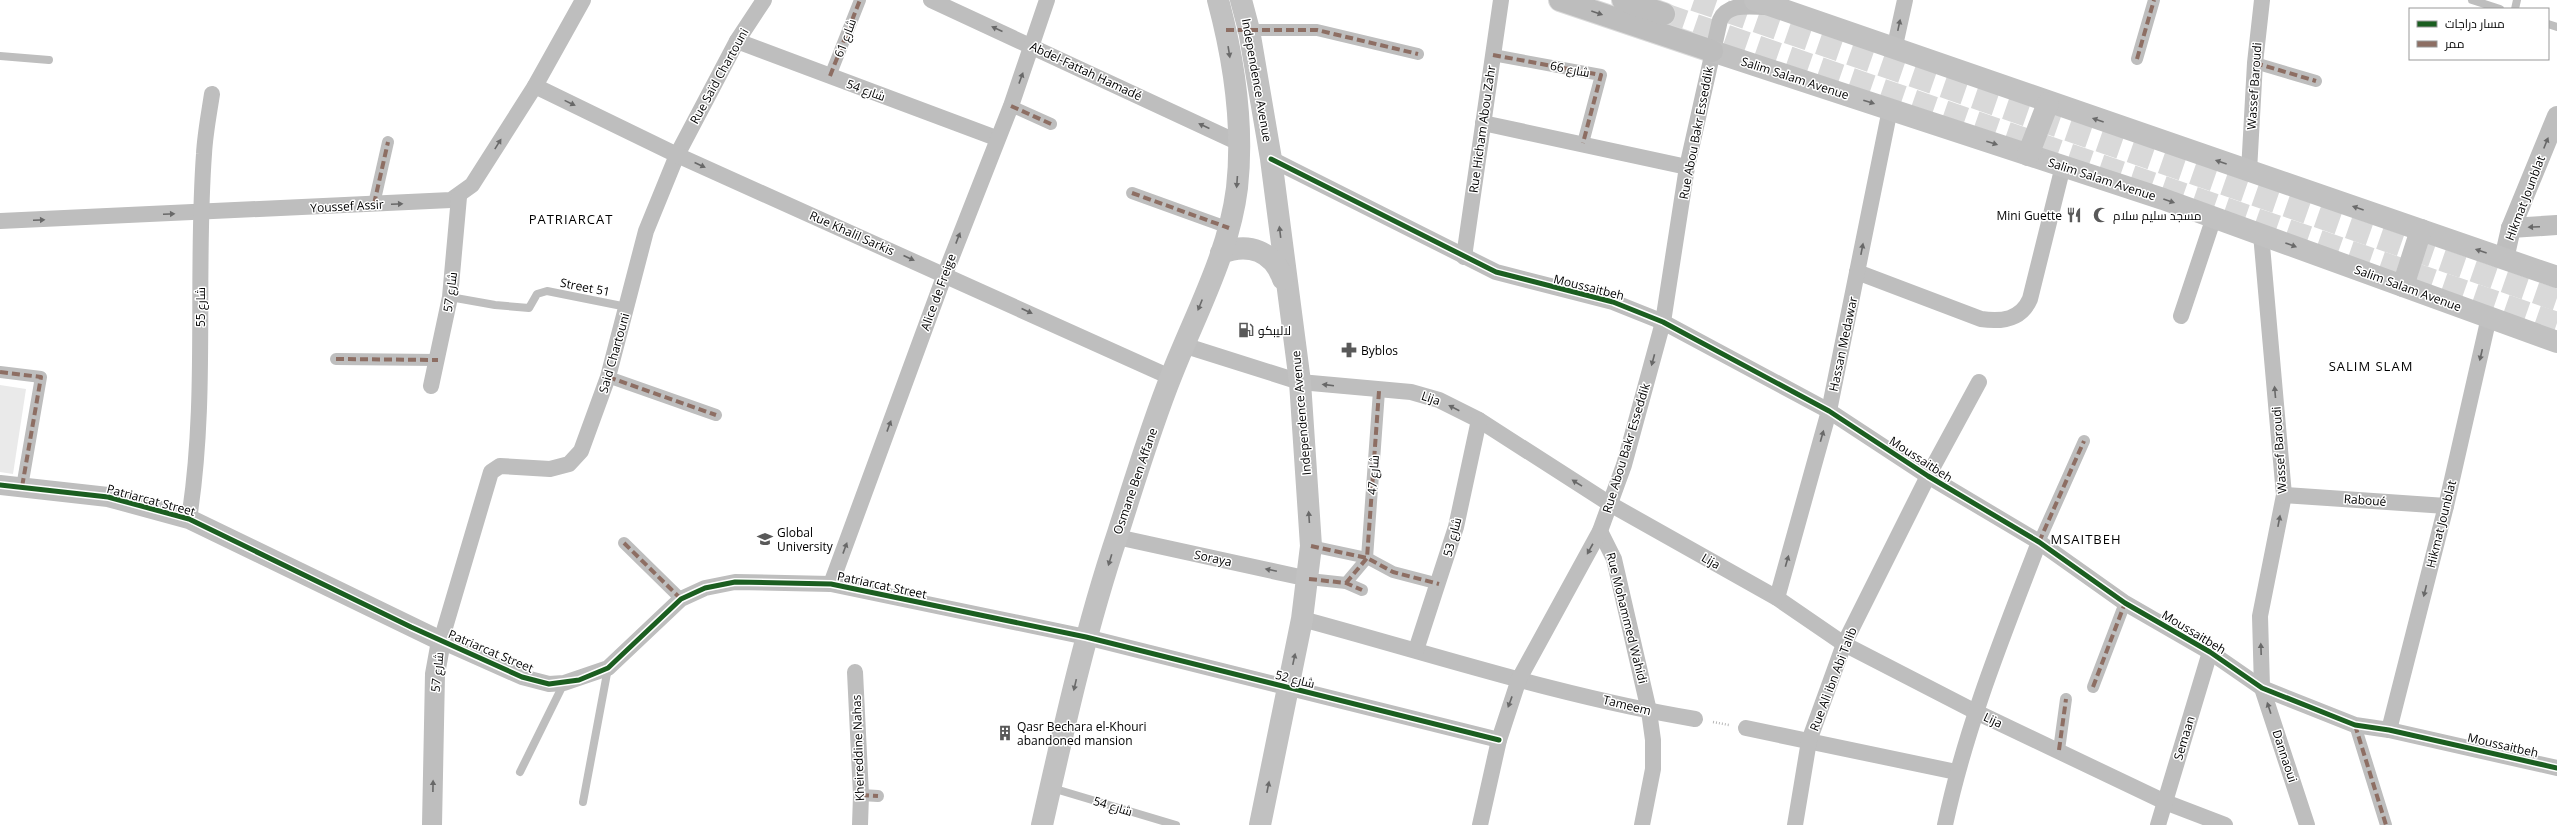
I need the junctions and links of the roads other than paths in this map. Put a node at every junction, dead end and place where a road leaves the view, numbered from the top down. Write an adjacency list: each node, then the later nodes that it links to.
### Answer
1 (583, 0): 33 (street, Youssef Assir)
2 (764, 0): 21 (street, Rue Saïd Chartouni)
3 (860, 0): 31 (street, شارع 61)
4 (932, 0): 22 (street, Abdel-Fattah Hamadé, one-way to 4)
5 (1047, 0): 22 (street, Alice de Freige)
6 (1218, 0): 19 (main road, Independence Avenue)
7 (1241, 0): 20 (main road, Independence Avenue)
8 (1501, 0): 26 (street, Rue Hicham Abou Zahr)
9 (1560, 0): 24 (highway, one-way to 24)
10 (1623, 0): 18 (highway)
11 (1755, 0): 16 (main road)
12 (1905, 0): 23 (street, one-way to 12)
13 (2154, 0): 28 (street)
14 (2262, 0): 30 (street, Wassef Baroudi)
15 (2472, 0): 17 (lane)
16 (1776, 7): 23 (main road); 24 (street, Rue Abou Bakr Esseddik)
17 (2497, 8)
18 (1664, 14)
19 (1226, 30): 20 (street); 43 (main road, Independence Avenue, one-way to 43)
20 (1249, 30): 25 (street); 47 (main road, Independence Avenue)
21 (737, 41): 31 (street, شارع 54); 46 (street, Rue Saïd Chartouni)
22 (1032, 45): 36 (street, Alice de Freige, one-way to 22); 43 (street, Abdel-Fattah Hamadé, one-way to 22)
23 (1894, 50): 35 (main road)
24 (1712, 51): 37 (main road, Salim Salam Avenue, one-way to 37); 49 (street, Rue Abou Bakr Esseddik)
25 (1418, 54)
26 (1493, 55): 39 (street, Rue Hicham Abou Zahr); 44 (street, شارع 66)
27 (0, 56): 29 (lane)
28 (2137, 59)
29 (49, 60)
30 (2255, 63): 32 (street); 50 (street, Wassef Baroudi)
31 (830, 76): 41 (street, شارع 54)
32 (2316, 82)
33 (535, 86): 46 (street, Rue Khalil Sarkis, one-way to 46); 52 (street, Youssef Assir, one-way to 33)
34 (212, 94): 54 (street, شارع 55)
35 (2048, 103): 45 (main road); 50 (main road, one-way to 35)
36 (1010, 106): 40 (street); 41 (street, Alice de Freige)
37 (1890, 109): 45 (main road, Salim Salam Avenue, one-way to 45); 65 (street, Hassan Medawar, one-way to 37)
38 (2557, 116): 59 (street, Hikmat Jounblat, one-way to 38)
39 (1483, 123): 44 (street); 63 (street, Rue Hicham Abou Zahr)
40 (1051, 124)
41 (996, 138): 66 (street, Alice de Freige, one-way to 41)
42 (388, 142): 53 (street)
43 (1239, 143): 58 (main road, Osmane Ben Affane, one-way to 58)
44 (1583, 143): 49 (street)
45 (2028, 154): 48 (main road, Salim Salam Avenue)
46 (677, 155): 66 (street, Rue Khalil Sarkis, one-way to 66); 71 (street, Said Chartouni)
47 (1271, 159): 63 (street, Moussaitbeh); 68 (main road, Independence Avenue, one-way to 47)
48 (2063, 166): 55 (main road, Salim Salam Avenue, one-way to 55); 65 (street)
49 (1687, 167): 74 (street, Rue Abou Bakr Esseddik)
50 (2249, 172): 60 (main road, one-way to 50)
51 (1132, 193): 58 (street)
52 (459, 197): 53 (street, Youssef Assir, one-way to 52); 70 (street, شارع 57)
53 (374, 204): 54 (street, Youssef Assir)
54 (201, 213): 56 (street, Youssef Assir, one-way to 54); 97 (street, شارع 55)
55 (2214, 217): 61 (main road, Salim Salam Avenue); 72 (street)
56 (0, 221)
57 (2557, 226): 59 (street, one-way to 59)
58 (1229, 228): 62 (main road, Osmane Ben Affane)
59 (2511, 228): 64 (street, Hikmat Jounblat)
60 (2421, 230): 64 (main road, one-way to 60); 69 (main road)
61 (2261, 234): 69 (main road, Salim Salam Avenue, one-way to 69); 94 (street, Wassef Baroudi, one-way to 61)
62 (1221, 253): 68 (main road); 76 (main road, Osmane Ben Affane, one-way to 76)
63 (1464, 257): 74 (street, Moussaitbeh)
64 (2504, 259): 67 (main road)
65 (1857, 272): 86 (street, Hassan Medawar)
66 (944, 274): 81 (street, Rue Khalil Sarkis, one-way to 81); 106 (street, Alice de Freige, one-way to 66)
67 (2557, 277)
68 (1286, 286): 82 (main road, Independence Avenue)
69 (2403, 286): 73 (main road, Salim Salam Avenue)
70 (450, 297): 71 (lane, Street 51); 78 (street, شارع 57)
71 (627, 307): 80 (street, Said Chartouni)
72 (2181, 316)
73 (2489, 317): 75 (main road, Salim Salam Avenue); 96 (street, Hikmat Jounblat, one-way to 96)
74 (1663, 322): 86 (street, Moussaitbeh); 95 (street, Rue Abou Bakr Esseddik, one-way to 95)
75 (2557, 342)
76 (1183, 345): 81 (main road, Osmane Ben Affane); 82 (street, Lija)
77 (336, 359): 78 (street)
78 (438, 360): 84 (street, شارع 57)
79 (0, 372): 93 (street)
80 (608, 377): 87 (street); 91 (street, Said Chartouni)
81 (1170, 377): 99 (main road, Osmane Ben Affane)
82 (1300, 382): 85 (street, Lija, one-way to 82); 102 (main road, Independence Avenue, one-way to 82)
83 (1979, 382): 90 (street, Rue Ali ibn Abi Talib)
84 (432, 386)
85 (1379, 391): 88 (street, Lija, one-way to 85); 103 (street, شارع 47)
86 (1829, 411): 90 (street, Moussaitbeh); 109 (street, Hassan Medawar, one-way to 86)
87 (716, 415)
88 (1479, 420): 95 (street, Lija, one-way to 88); 107 (street, شارع 53)
89 (2084, 441): 100 (street)
90 (1928, 476): 100 (street, Moussaitbeh); 115 (street, Rue Ali ibn Abi Talib)
91 (488, 477): 114 (street, شارع 57)
92 (0, 485): 93 (street, Patriarcat Street)
93 (22, 487): 97 (street, Patriarcat Street)
94 (2284, 495): 96 (street, Raboué); 124 (street, Wassef Baroudi, one-way to 94)
95 (1610, 504): 98 (street, Rue Abou Bakr Esseddik); 109 (street, Lija)
96 (2446, 506): 131 (street, Hikmat Jounblat, one-way to 131)
97 (189, 519): 114 (street, Patriarcat Street)
98 (1600, 532): 120 (street, Rue Abou Bakr Esseddik, one-way to 120); 127 (street, Rue Mohammed Wahidi)
99 (1116, 537): 104 (street, Soraya, one-way to 99); 113 (main road, Osmane Ben Affane, one-way to 113)
100 (2039, 542): 111 (street, Moussaitbeh); 126 (street)
101 (624, 543): 110 (street)
102 (1311, 546): 103 (street); 104 (main road, Independence Avenue)
103 (1367, 558): 105 (street); 107 (street)
104 (1309, 579): 105 (street); 112 (main road, Independence Avenue)
105 (1346, 583): 108 (street)
106 (832, 584): 110 (street, Patriarcat Street); 113 (street, Patriarcat Street)
107 (1439, 584): 116 (street, شارع 53)
108 (1362, 590)
109 (1777, 598): 115 (street, Lija)
110 (681, 599): 118 (street, Patriarcat Street)
111 (2125, 603): 117 (street, Moussaitbeh); 122 (street)
112 (1302, 620): 116 (street, Tameem); 123 (main road, Independence Avenue, one-way to 112)
113 (1086, 637): 123 (street, شارع 52); 138 (main road, Osmane Ben Affane, one-way to 138)
114 (441, 641): 121 (street, Patriarcat Street); 144 (street, شارع 57, one-way to 114)
115 (1844, 644): 126 (street, Lija); 133 (street, Rue Ali ibn Abi Talib)
116 (1416, 650): 120 (street, Tameem)
117 (2210, 652): 124 (street, Moussaitbeh); 142 (street, Semaan)
118 (608, 668): 121 (street, Patriarcat Street); 141 (lane)
119 (855, 672): 139 (street, Kheireddine Nahas)
120 (1519, 679): 127 (street, Tameem); 132 (street, Rue Abou Bakr Esseddik, one-way to 132)
121 (564, 683): 136 (lane)
122 (2093, 687)
123 (1288, 688): 132 (street, شارع 52); 148 (main road, Independence Avenue, one-way to 123)
124 (2262, 688): 129 (street, Moussaitbeh); 155 (street, Dannaoui, one-way to 124)
125 (2066, 700): 134 (street)
126 (1974, 711): 134 (street, Lija); 137 (street)
127 (1649, 712): 128 (street, Tameem); 150 (street, Rue Mohammed Wahidi)
128 (1695, 719)
129 (2355, 725): 131 (street, Moussaitbeh); 156 (street)
130 (1746, 728): 133 (street)
131 (2389, 730): 135 (street, Moussaitbeh)
132 (1499, 740): 149 (street, Rue Abou Bakr Esseddik)
133 (1810, 741): 137 (street); 151 (street, Rue Ali ibn Abi Talib)
134 (2059, 750): 142 (street, Lija)
135 (2557, 768)
136 (520, 772)
137 (1956, 772): 152 (street)
138 (1051, 788): 143 (lane, شارع 54); 146 (main road, Osmane Ben Affane)
139 (861, 795): 140 (street); 145 (street, Kheireddine Nahas)
140 (878, 796)
141 (583, 802)
142 (2165, 802): 153 (street, Semaan); 154 (street, Lija)
143 (1149, 821): 147 (lane, شارع 54)
144 (432, 825)
145 (860, 825)
146 (1042, 825)
147 (1176, 825)
148 (1260, 825)
149 (1480, 825)
150 (1642, 825)
151 (1795, 825)
152 (1945, 825)
153 (2158, 825)
154 (2225, 825)
155 (2307, 825)
156 (2386, 825)

